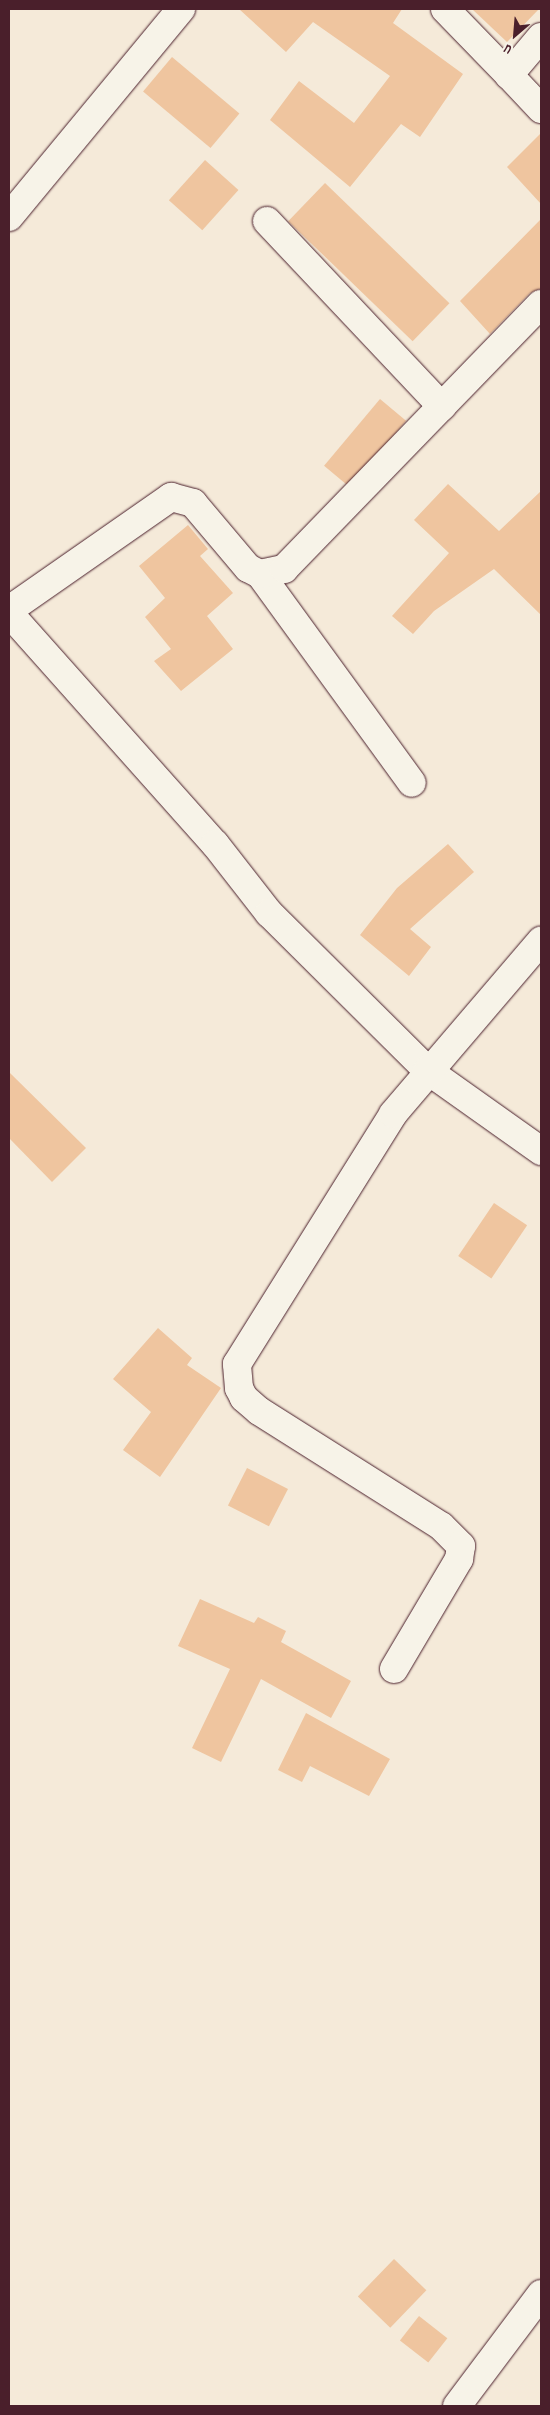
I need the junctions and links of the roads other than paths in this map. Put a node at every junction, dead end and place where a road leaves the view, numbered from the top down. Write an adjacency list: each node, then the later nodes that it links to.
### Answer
1 (181, 9): 6 (street)
2 (445, 9): 4 (street)
3 (541, 37): 4 (street)
4 (509, 76): 5 (street)
5 (541, 109)
6 (9, 217)
7 (267, 221): 9 (street)
8 (541, 304): 9 (street)
9 (442, 407): 10 (street)
10 (260, 574): 11 (street); 12 (street)
11 (9, 611): 14 (street)
12 (412, 783)
13 (541, 941): 14 (street)
14 (427, 1070): 15 (street); 16 (street)
15 (541, 1151)
16 (394, 1670)
17 (541, 2294): 18 (street)
18 (457, 2406)

